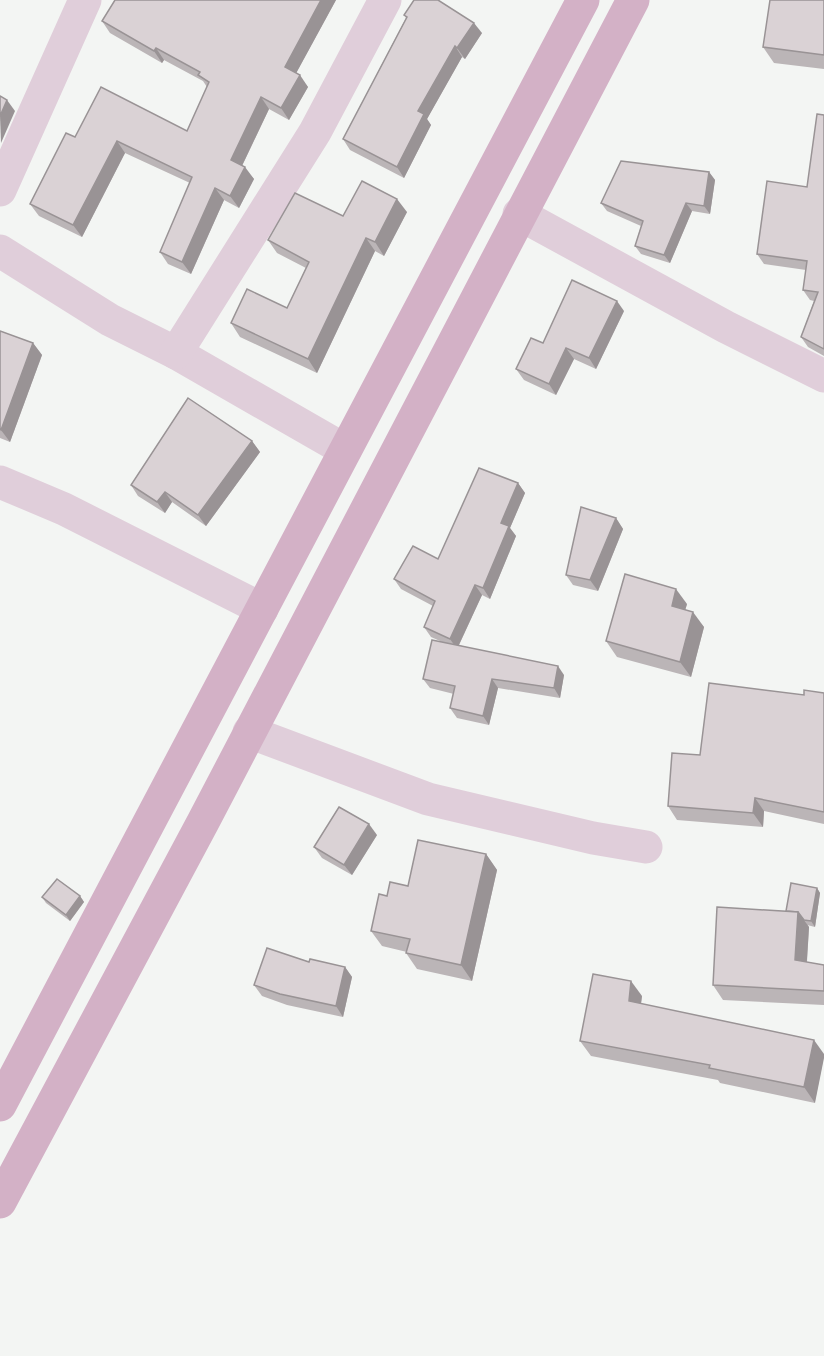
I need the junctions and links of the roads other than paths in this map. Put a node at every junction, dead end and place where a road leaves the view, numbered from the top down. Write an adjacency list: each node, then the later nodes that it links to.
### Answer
1 (85, 0): 5 (street)
2 (385, 0): 8 (street)
3 (583, 0): 10 (main road)
4 (633, 0): 6 (main road)
5 (0, 190)
6 (519, 214): 9 (street); 13 (main road)
7 (0, 251): 8 (street)
8 (176, 353): 10 (street)
9 (824, 376)
10 (345, 450): 12 (main road)
11 (0, 482): 12 (street)
12 (262, 609): 15 (main road)
13 (249, 732): 14 (street); 16 (main road)
14 (646, 847)
15 (0, 1105)
16 (0, 1202)

